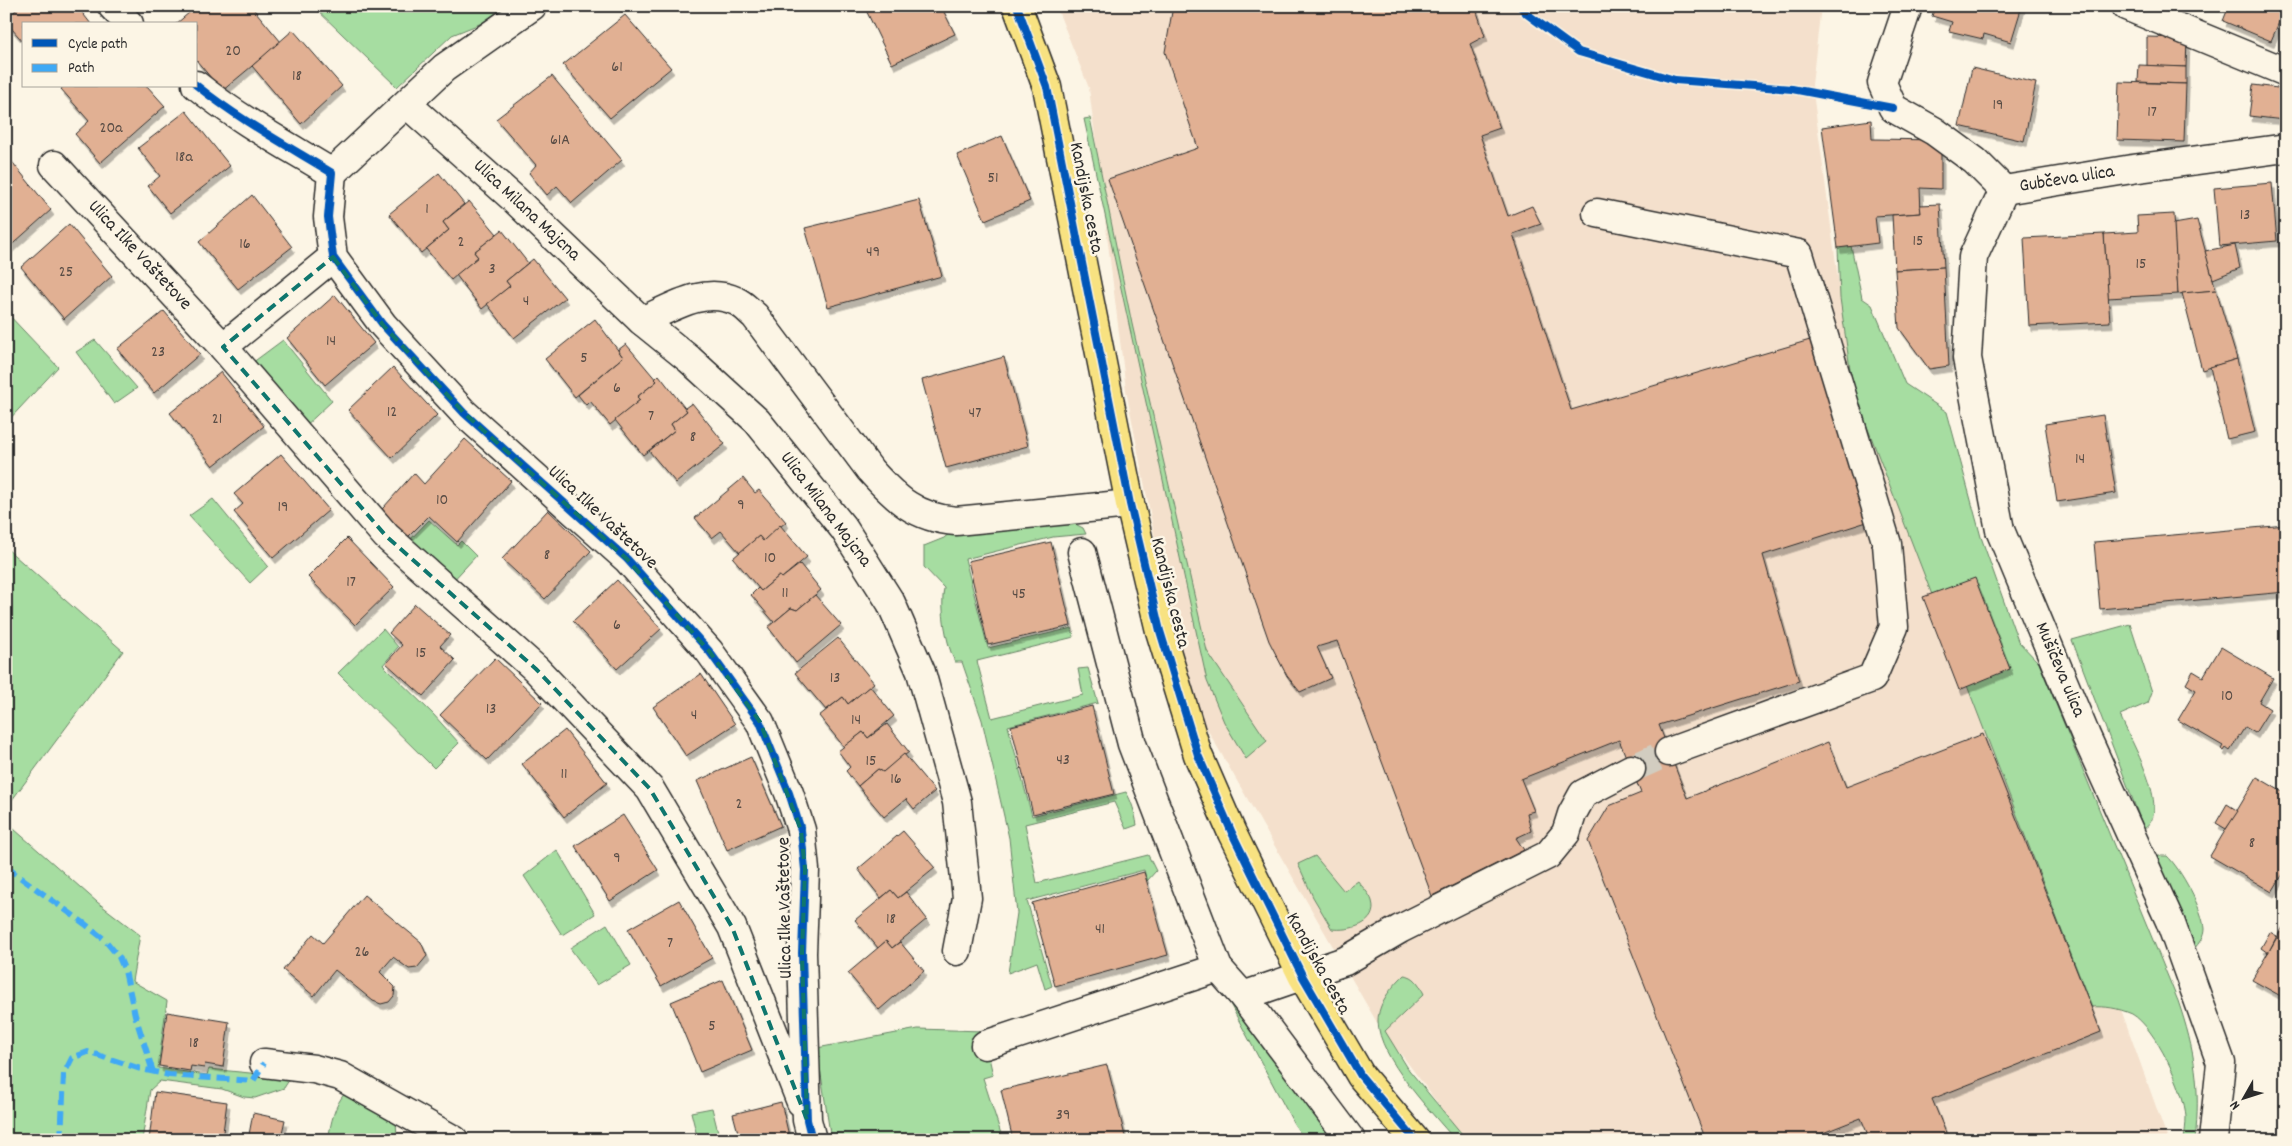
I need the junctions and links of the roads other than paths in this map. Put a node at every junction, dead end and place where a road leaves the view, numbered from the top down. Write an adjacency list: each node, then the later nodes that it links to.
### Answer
1 (112, 6): 6 (street)
2 (532, 6): 9 (street)
3 (1017, 6): 18 (main road, Kandijska cesta)
4 (1908, 6): 13 (street, Gubčeva ulica)
5 (2126, 6): 7 (street)
6 (127, 22)
7 (2286, 72)
8 (198, 87): 12 (street)
9 (408, 105): 12 (street); 16 (street, Ulica Milana Majcna)
10 (2286, 148): 13 (street, Gubčeva ulica)
11 (54, 165): 17 (street, Ulica Ilke Vaštetove)
12 (332, 173): 15 (street)
13 (2004, 190): 32 (street, Mušičeva ulica)
14 (1596, 212): 20 (street)
15 (332, 258): 17 (street); 28 (street, Ulica Ilke Vaštetove)
16 (642, 321): 18 (street); 22 (street, Ulica Milana Majcna)
17 (223, 347): 28 (street, Ulica Ilke Vaštetove)
18 (1130, 504): 24 (main road, Kandijska cesta)
19 (1082, 552): 23 (street)
20 (1669, 752)
21 (1631, 769): 24 (street)
22 (958, 951)
23 (1218, 968): 25 (street); 26 (street)
24 (1303, 976): 25 (street); 31 (main road, Kandijska cesta)
25 (1243, 996): 30 (street)
26 (985, 1045)
27 (264, 1063): 29 (street)
28 (810, 1130)
29 (454, 1140)
30 (1351, 1140)
31 (1414, 1140)
32 (2213, 1140)

